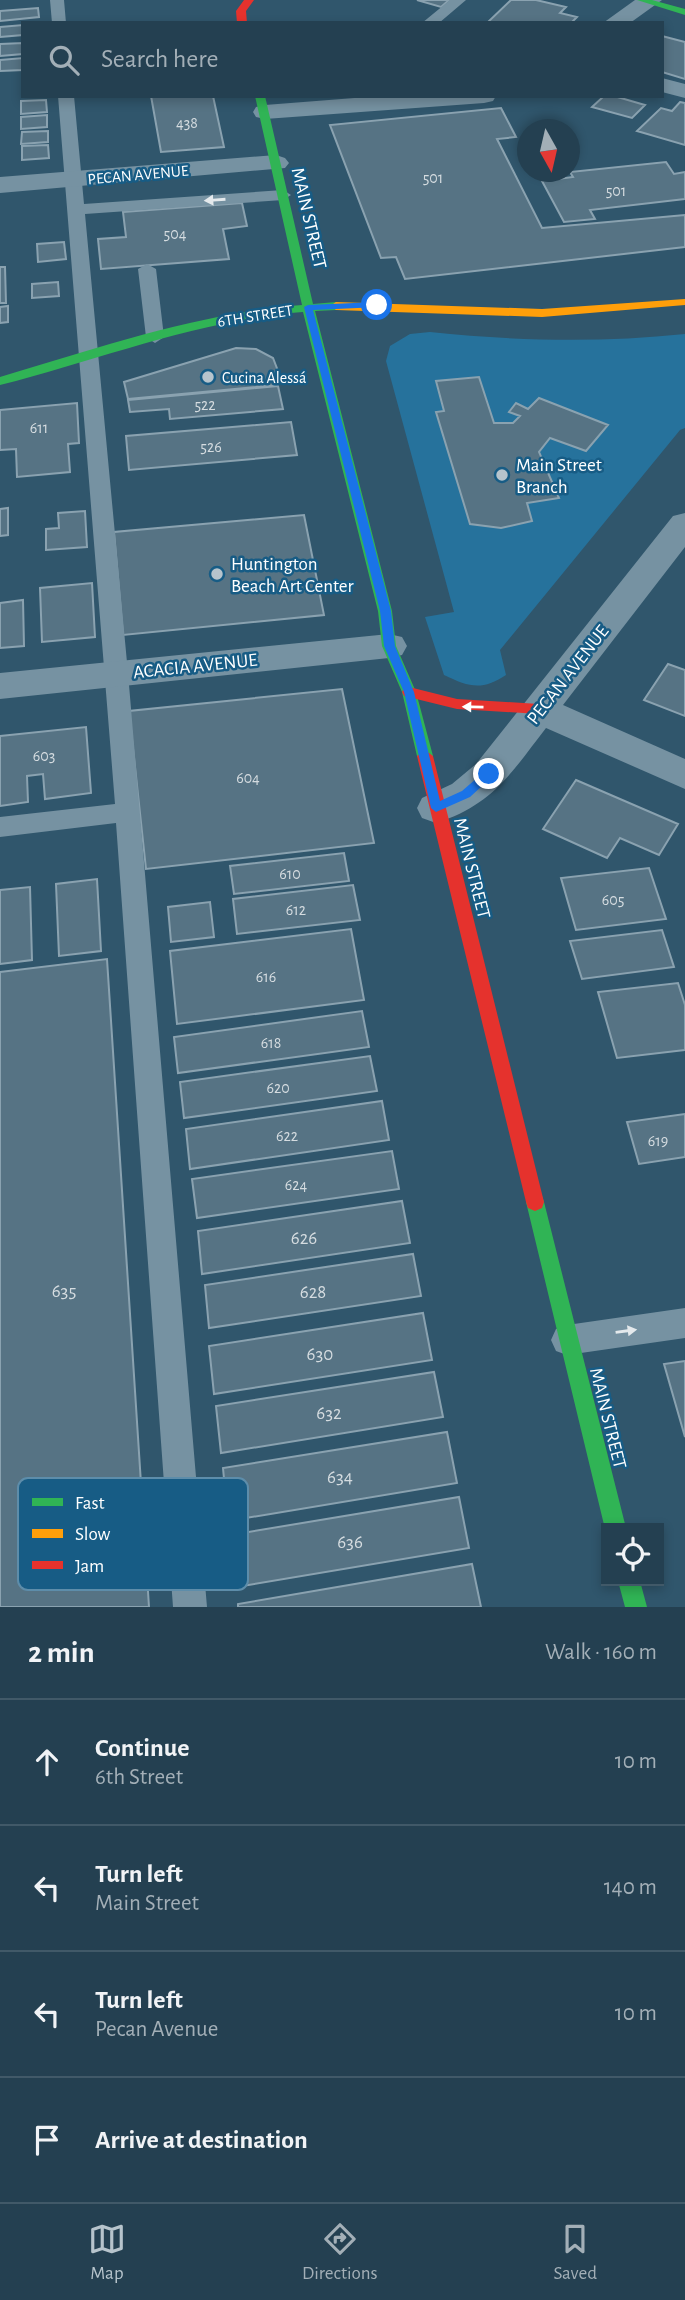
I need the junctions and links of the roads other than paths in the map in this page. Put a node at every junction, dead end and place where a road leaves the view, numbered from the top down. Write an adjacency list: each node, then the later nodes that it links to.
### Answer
1 (57, 0): 6 (lane)
2 (249, 0): 7 (main road)
3 (459, 0): 8 (lane)
4 (647, 1): 5 (main road); 9 (street)
5 (685, 12)
6 (59, 21)
7 (242, 21)
8 (432, 21)
9 (617, 21)
10 (664, 86): 11 (street)
11 (685, 91)
12 (66, 98): 16 (lane)
13 (429, 98): 14 (street)
14 (263, 104): 15 (main road, MAIN STREET)
15 (276, 163): 16 (street, PECAN AVENUE); 18 (main road, MAIN STREET)
16 (73, 179): 17 (street, PECAN AVENUE); 19 (lane)
17 (0, 184)
18 (283, 195): 19 (lane, one-way to 19); 22 (main road, MAIN STREET)
19 (76, 210): 24 (lane)
20 (147, 269): 23 (lane)
21 (685, 302): 22 (main road, 6TH STREET)
22 (308, 307): 23 (main road, 6TH STREET); 27 (main road, MAIN STREET)
23 (155, 337): 24 (main road, 6TH STREET)
24 (88, 357): 25 (main road, 6TH STREET); 28 (lane)
25 (0, 381)
26 (685, 524): 31 (street, PECAN AVENUE)
27 (389, 646): 28 (street, ACACIA AVENUE); 30 (main road, MAIN STREET)
28 (117, 673): 29 (street, ACACIA AVENUE); 34 (lane)
29 (0, 686)
30 (409, 692): 31 (main road, one-way to 30); 33 (main road, MAIN STREET)
31 (539, 709): 32 (street); 33 (street, PECAN AVENUE)
32 (685, 775)
33 (436, 808): 37 (main road, MAIN STREET)
34 (127, 812): 35 (lane); 38 (lane)
35 (0, 827)
36 (685, 1323): 37 (lane, one-way to 36)
37 (567, 1340): 39 (main road, MAIN STREET)
38 (180, 1478)
39 (614, 1523)
40 (630, 1586): 41 (main road)
41 (635, 1607)

